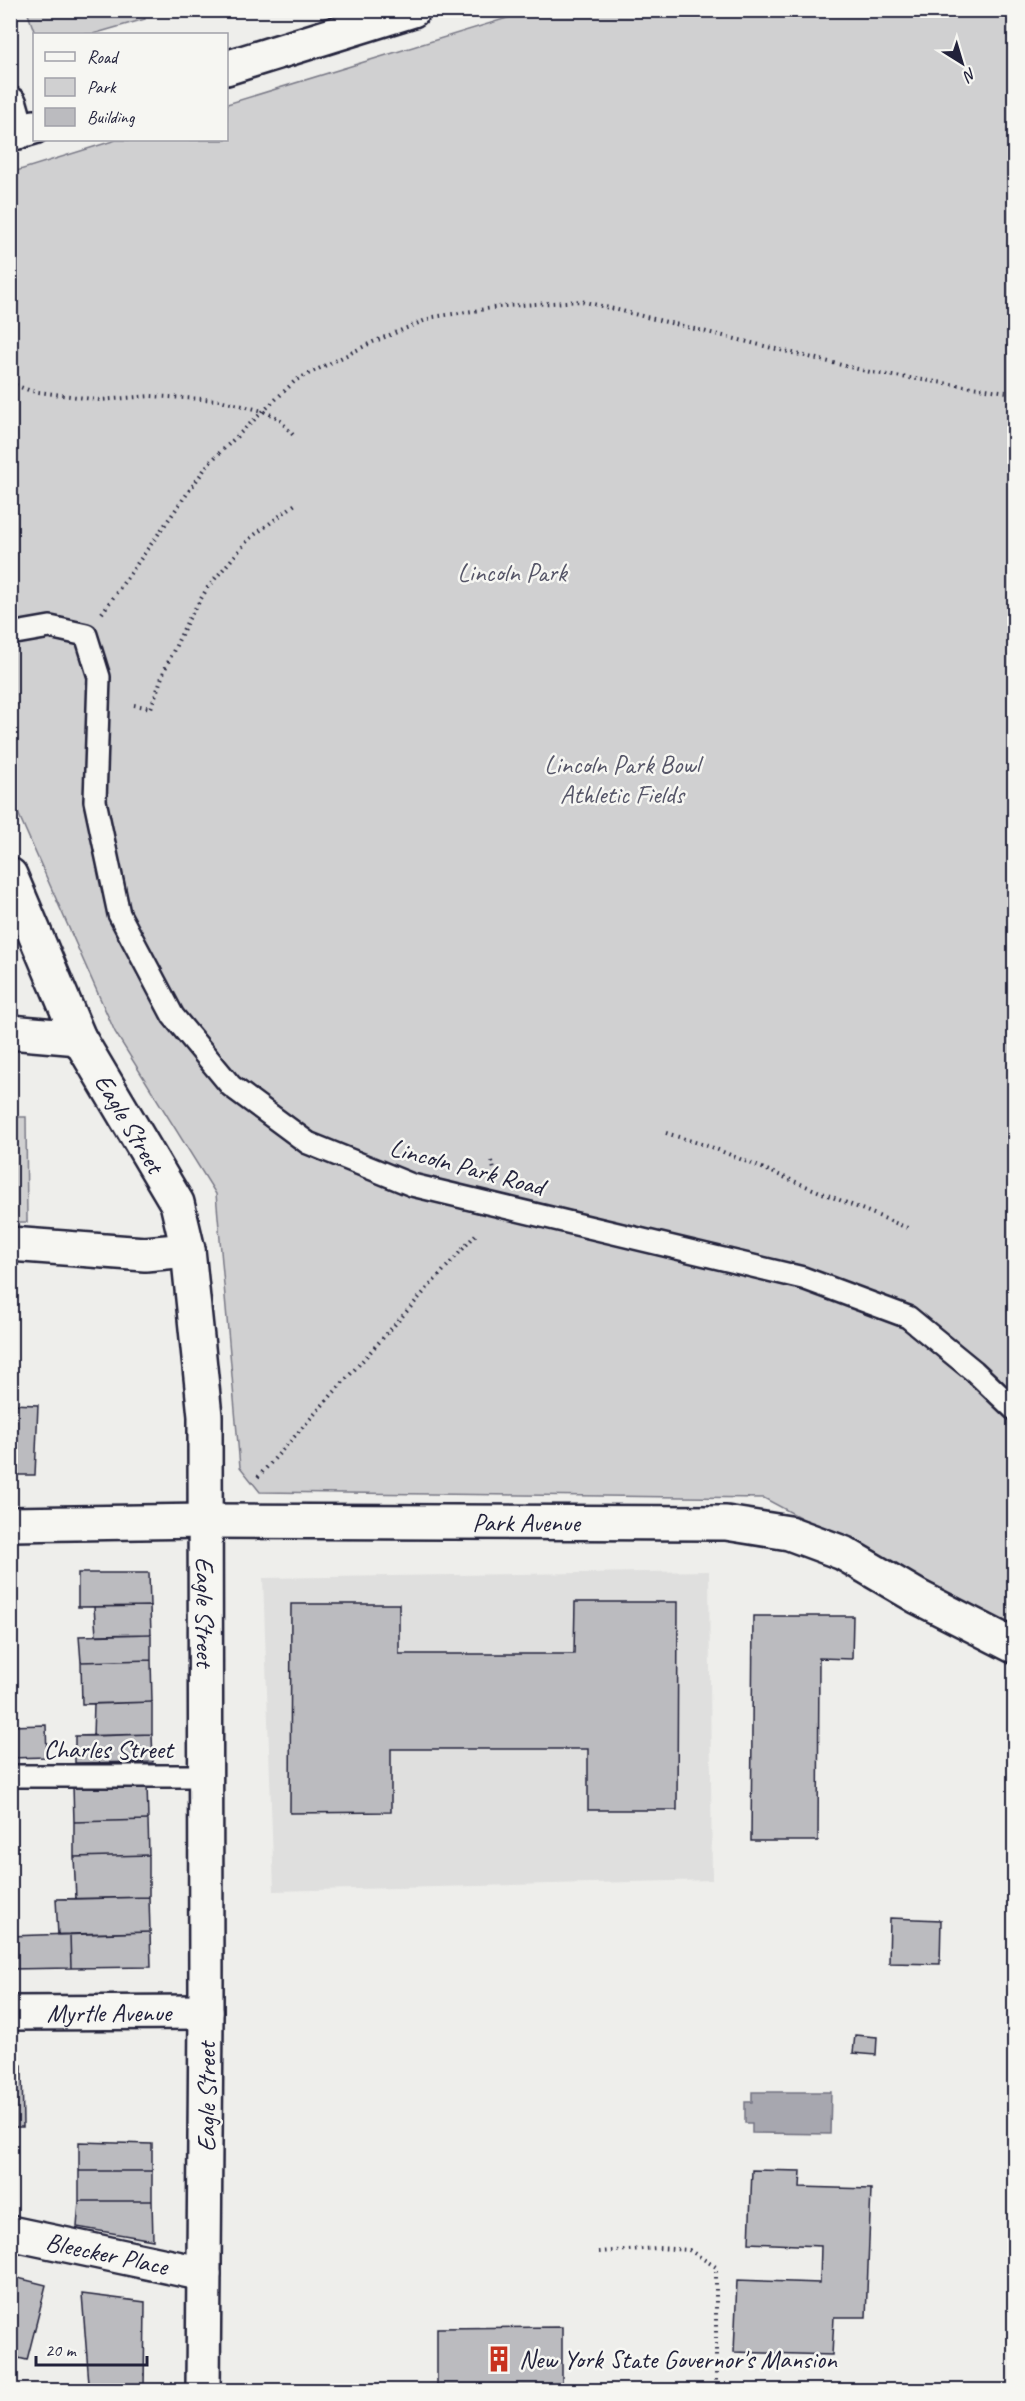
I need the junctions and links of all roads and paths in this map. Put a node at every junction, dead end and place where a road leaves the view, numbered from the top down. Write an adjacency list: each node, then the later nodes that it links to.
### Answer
1 (413, 10): 2 (street)
2 (228, 67)
3 (10, 383): 5 (path)
4 (1014, 393): 5 (path)
5 (263, 411): 6 (path); 9 (path)
6 (294, 436)
7 (298, 502): 10 (path)
8 (10, 634): 9 (lane)
9 (86, 635): 15 (lane, Lincoln Park Road)
10 (134, 705)
11 (10, 875): 13 (street, Eagle Street)
12 (10, 1032): 13 (street)
13 (79, 1038): 18 (street, Eagle Street)
14 (666, 1133): 16 (path)
15 (501, 1206): 19 (lane, Lincoln Park Road); 20 (path)
16 (910, 1229)
17 (10, 1244): 18 (street)
18 (188, 1250): 21 (street, Eagle Street)
19 (1014, 1409)
20 (258, 1477)
21 (205, 1521): 22 (street, Park Avenue); 23 (street, Park Avenue); 25 (street, Eagle Street)
22 (10, 1524)
23 (1014, 1647)
24 (10, 1776): 25 (lane, Charles Street)
25 (205, 1776): 26 (street, Eagle Street)
26 (206, 2012): 27 (street, Myrtle Avenue); 30 (street, Eagle Street)
27 (10, 2013)
28 (10, 2234): 30 (street, Bleecker Place)
29 (599, 2252): 32 (path)
30 (204, 2274): 31 (street, Eagle Street)
31 (203, 2391)
32 (716, 2391)

